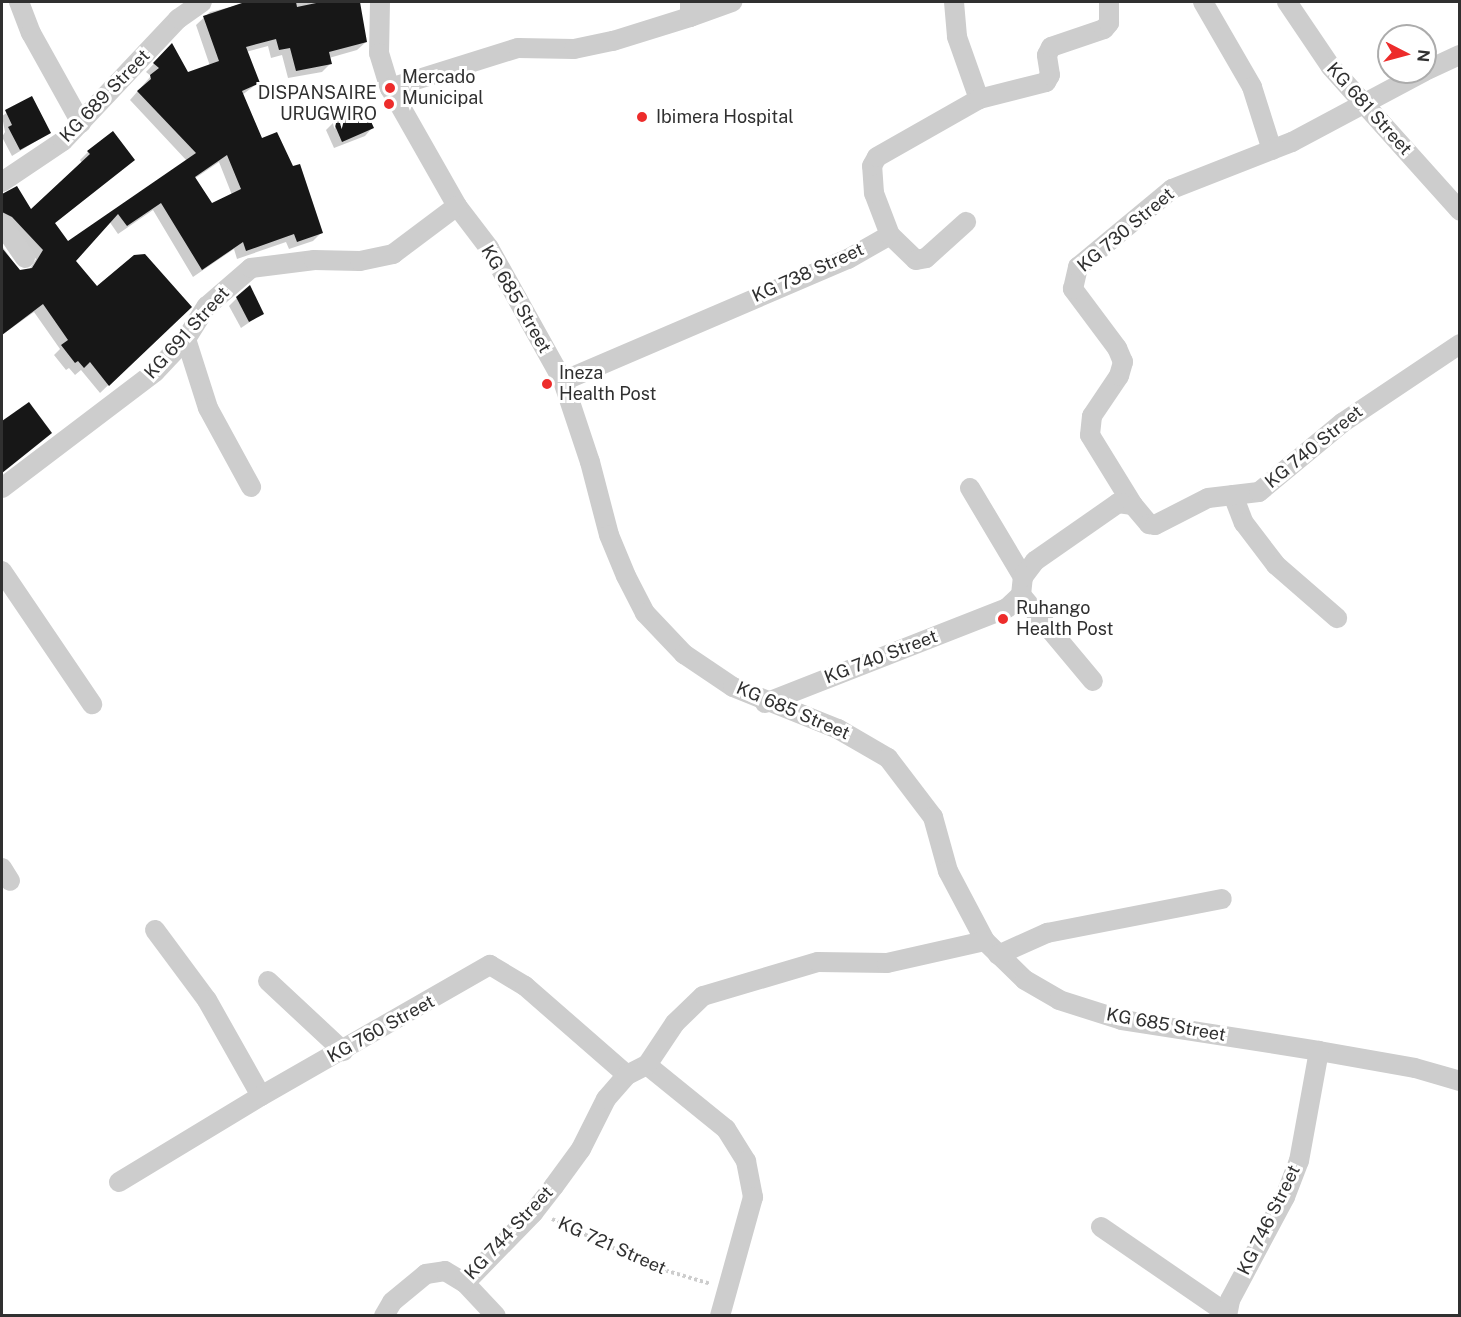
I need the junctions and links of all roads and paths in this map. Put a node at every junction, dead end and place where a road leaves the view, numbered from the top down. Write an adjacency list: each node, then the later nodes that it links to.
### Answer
1 (19, 2): 16 (street)
2 (202, 2): 16 (street, KG 689 Street)
3 (380, 2): 13 (street, KG 685 Street)
4 (732, 2): 9 (street)
5 (954, 2): 14 (street)
6 (1109, 2): 14 (street)
7 (1203, 2): 17 (street)
8 (1287, 2): 15 (street, KG 681 Street)
9 (690, 9): 13 (street)
10 (1460, 55): 11 (street, KG 730 Street)
11 (1437, 65)
12 (1400, 84): 15 (street, KG 730 Street)
13 (390, 88): 19 (street, KG 685 Street)
14 (979, 99): 23 (street)
15 (1362, 104): 17 (street, KG 730 Street); 20 (street, KG 681 Street)
16 (81, 123): 18 (street, KG 689 Street)
17 (1272, 150): 32 (street, KG 730 Street)
18 (2, 182)
19 (457, 206): 25 (street, KG 691 Street); 27 (street, KG 685 Street)
20 (1460, 211)
21 (966, 222): 23 (street)
22 (2, 224): 24 (street)
23 (890, 235): 27 (street, KG 738 Street)
24 (26, 258)
25 (186, 339): 28 (street); 29 (street, KG 691 Street)
26 (1460, 344): 31 (street, KG 740 Street)
27 (563, 381): 37 (street, KG 685 Street)
28 (251, 487)
29 (2, 488)
30 (970, 488): 34 (street)
31 (1233, 495): 32 (street, KG 740 Street); 35 (street)
32 (1133, 505): 34 (street, KG 740 Street)
33 (2, 571): 38 (street)
34 (1022, 586): 36 (street); 37 (street, KG 740 Street)
35 (1337, 618)
36 (1093, 681)
37 (765, 703): 41 (street, KG 685 Street)
38 (92, 704)
39 (1222, 899): 41 (street, KG 744 Street)
40 (154, 930): 48 (street)
41 (992, 948): 44 (street, KG 685 Street); 45 (street, KG 744 Street)
42 (268, 981): 43 (street)
43 (343, 1051): 46 (street, KG 760 Street); 48 (street, KG 760 Street)
44 (1319, 1051): 47 (street, KG 685 Street); 54 (street, KG 746 Street)
45 (647, 1065): 46 (street, KG 744 Street); 53 (street)
46 (627, 1075): 50 (street, KG 744 Street)
47 (1460, 1081)
48 (261, 1096): 49 (street, KG 760 Street)
49 (119, 1182)
50 (533, 1213): 52 (street, KG 744 Street); 53 (path, KG 721 Street)
51 (1101, 1227): 54 (street)
52 (465, 1283): 55 (street, KG 744 Street); 56 (street)
53 (726, 1288): 57 (street)
54 (1226, 1314)
55 (384, 1316)
56 (496, 1316)
57 (720, 1316)

